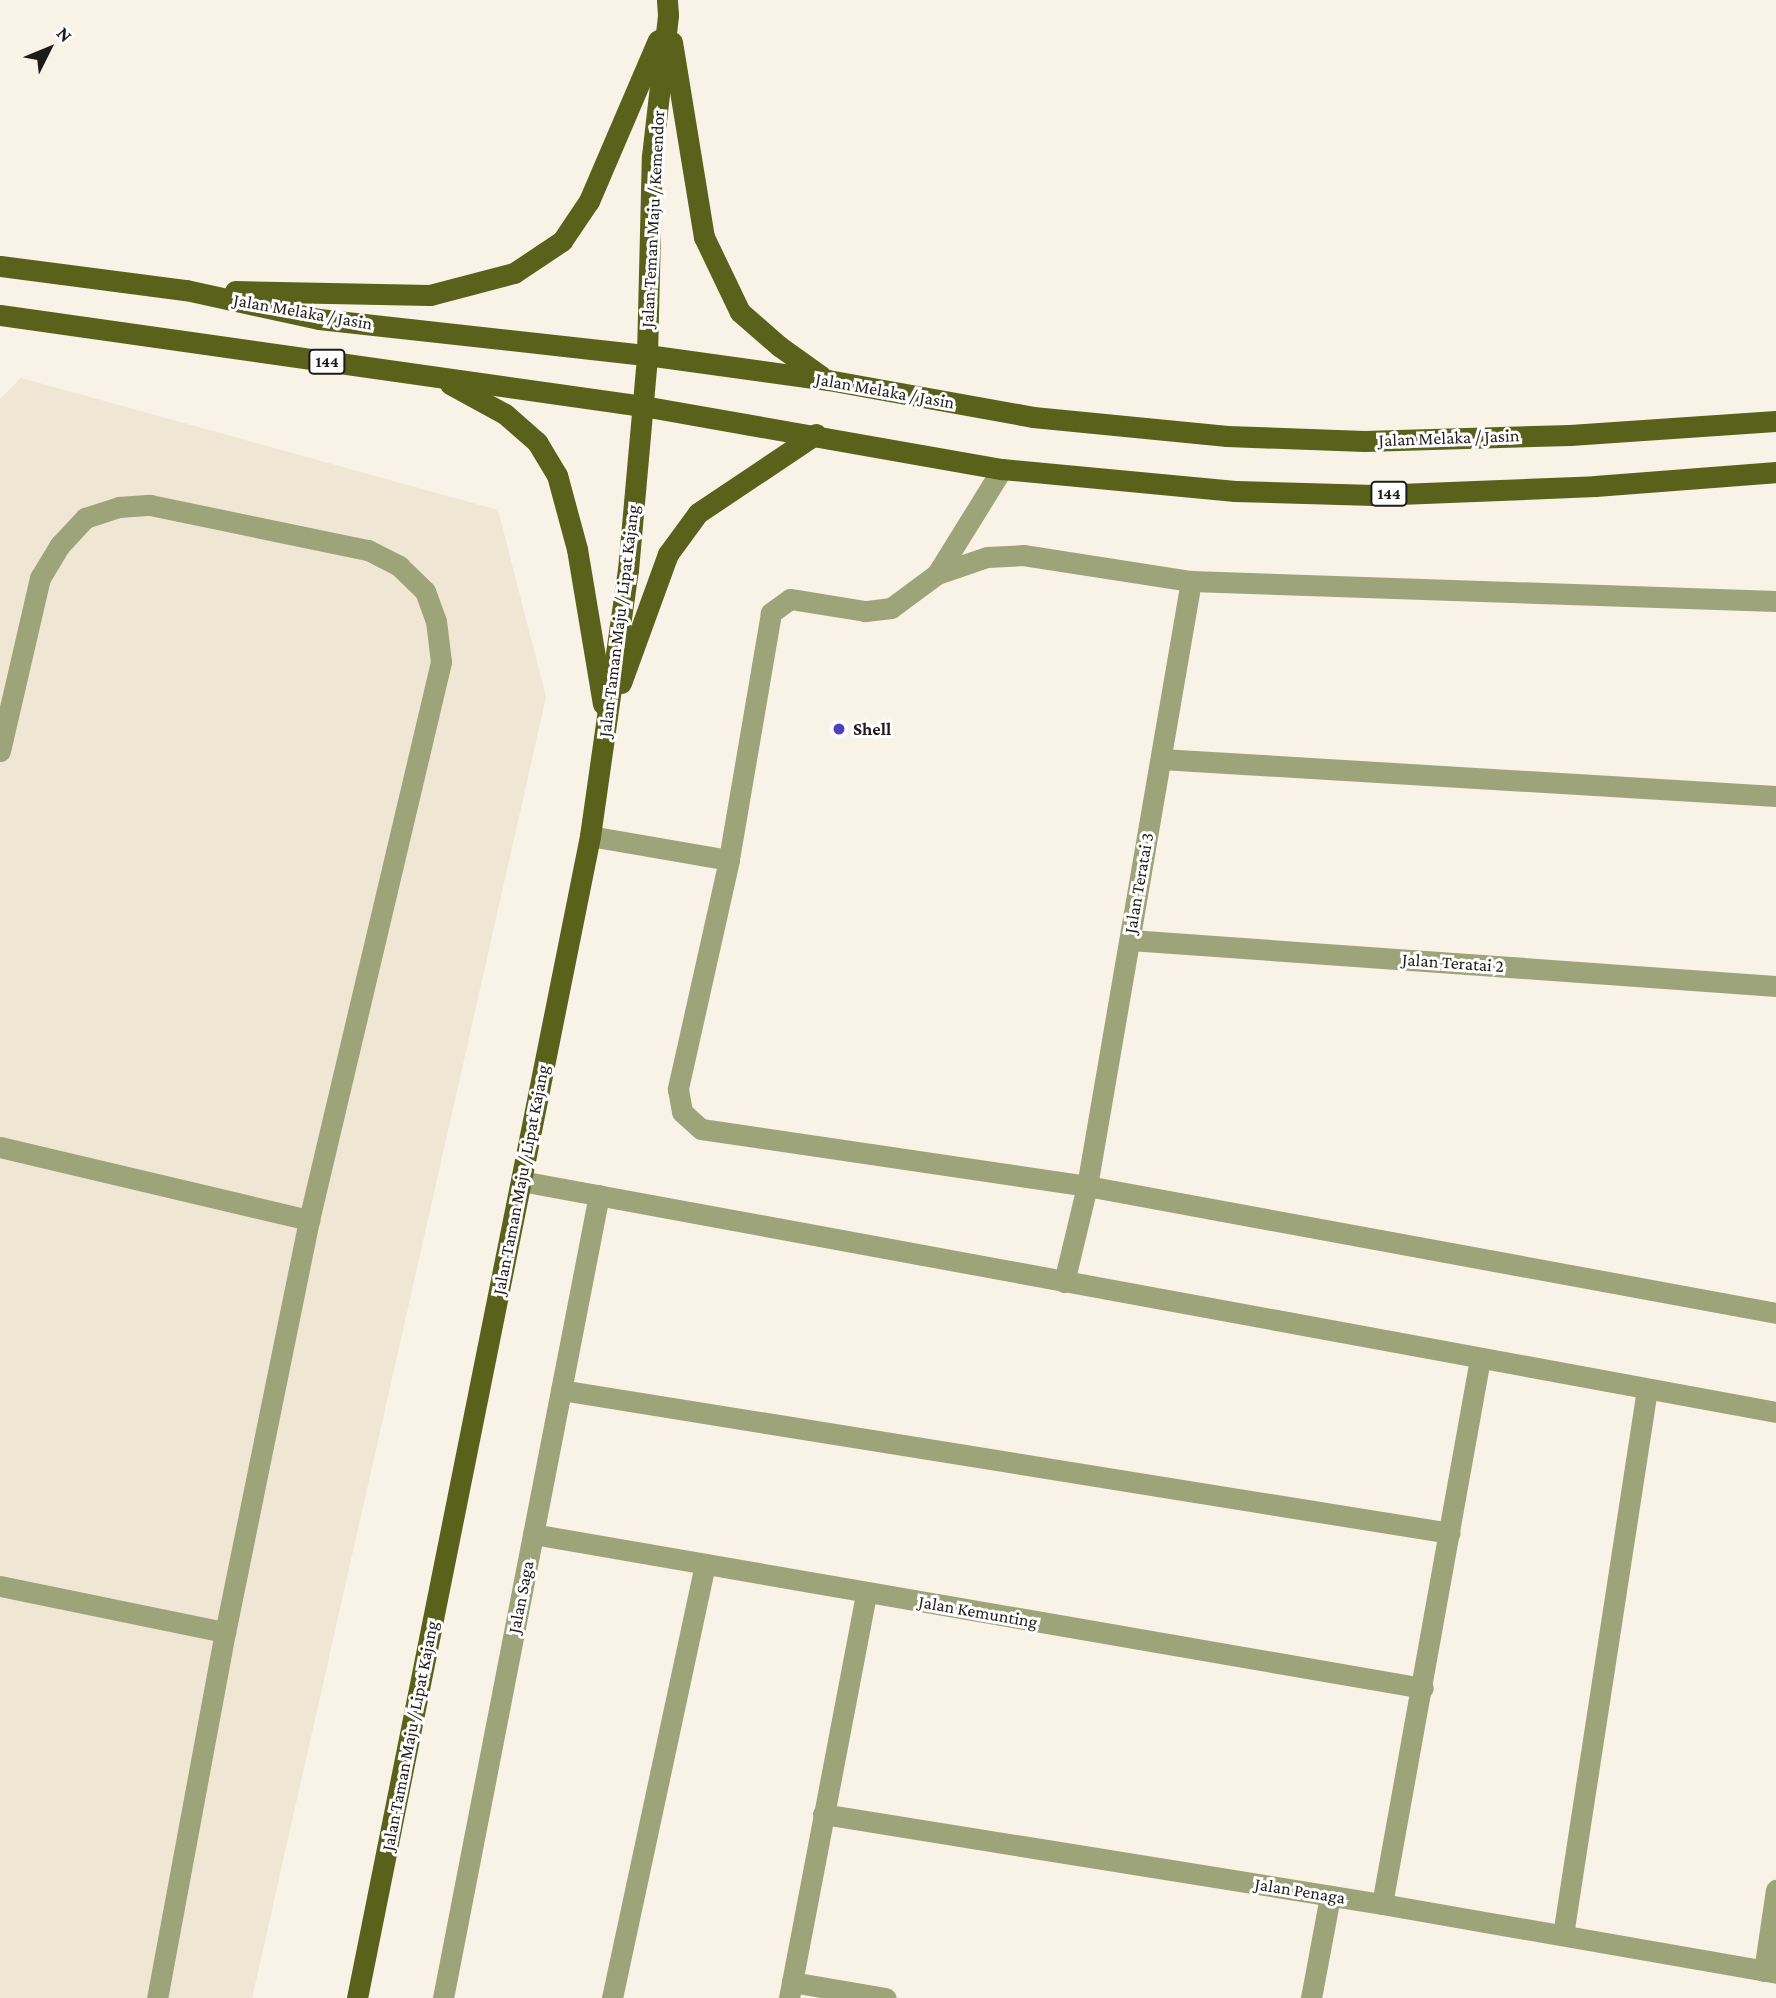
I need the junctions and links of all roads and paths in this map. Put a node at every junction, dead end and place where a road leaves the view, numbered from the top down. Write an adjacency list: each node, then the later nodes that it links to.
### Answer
1 (667, 8): 3 (main road); 5 (main road, Jalan Teman Maju / Kemendor); 7 (main road)
2 (0, 266): 3 (main road, Jalan Melaka / Jasin)
3 (186, 290): 5 (main road, Jalan Melaka / Jasin)
4 (4, 319): 6 (main road, 144)
5 (647, 355): 7 (main road, Jalan Melaka / Jasin); 8 (main road, Jalan Taman Maju / Lipat Kajang)
6 (440, 378): 8 (main road, 144); 16 (main road)
7 (828, 380): 9 (main road, Jalan Melaka / Jasin)
8 (643, 406): 10 (main road, 144); 16 (main road, Jalan Taman Maju / Lipat Kajang)
9 (1776, 421)
10 (816, 434): 11 (main road, 144); 16 (main road)
11 (1002, 469): 12 (main road, 144); 13 (street)
12 (1776, 472)
13 (937, 573): 14 (street); 21 (street)
14 (1191, 581): 15 (street); 18 (street, Jalan Teratai 3)
15 (1776, 601)
16 (606, 724): 20 (main road, Jalan Taman Maju / Lipat Kajang)
17 (0, 751): 28 (street)
18 (1160, 759): 19 (street); 22 (street, Jalan Teratai 3)
19 (1776, 796)
20 (590, 836): 21 (street); 25 (main road, Jalan Taman Maju / Lipat Kajang)
21 (729, 860): 26 (street)
22 (1130, 940): 23 (street, Jalan Teratai 2); 26 (street, Jalan Teratai 3)
23 (1776, 986)
24 (0, 1147): 28 (street)
25 (521, 1181): 27 (street); 50 (main road, Jalan Taman Maju / Lipat Kajang)
26 (1087, 1186): 29 (street, Jalan Teratai 3); 30 (street)
27 (598, 1195): 29 (street); 32 (street, Jalan Saga)
28 (309, 1220): 40 (street)
29 (1065, 1282): 31 (street)
30 (1776, 1313)
31 (1480, 1359): 33 (street); 35 (street)
32 (561, 1390): 35 (street); 36 (street, Jalan Saga)
33 (1647, 1390): 34 (street); 46 (street)
34 (1776, 1412)
35 (1450, 1532): 41 (street)
36 (533, 1534): 37 (street, Jalan Kemunting); 51 (street, Jalan Saga)
37 (705, 1564): 39 (street, Jalan Kemunting); 52 (street)
38 (0, 1586): 40 (street)
39 (866, 1593): 41 (street, Jalan Kemunting); 42 (street)
40 (225, 1632): 49 (street)
41 (1423, 1688): 45 (street)
42 (823, 1814): 44 (street, Jalan Penaga); 48 (street)
43 (1776, 1889): 47 (street)
44 (1330, 1896): 45 (street, Jalan Penaga); 54 (street)
45 (1382, 1904): 46 (street, Jalan Penaga)
46 (1563, 1935): 47 (street, Jalan Penaga)
47 (1770, 1972)
48 (790, 1990): 53 (street)
49 (157, 1998)
50 (357, 1998)
51 (443, 1998)
52 (612, 1998)
53 (886, 1998)
54 (1311, 1998)

